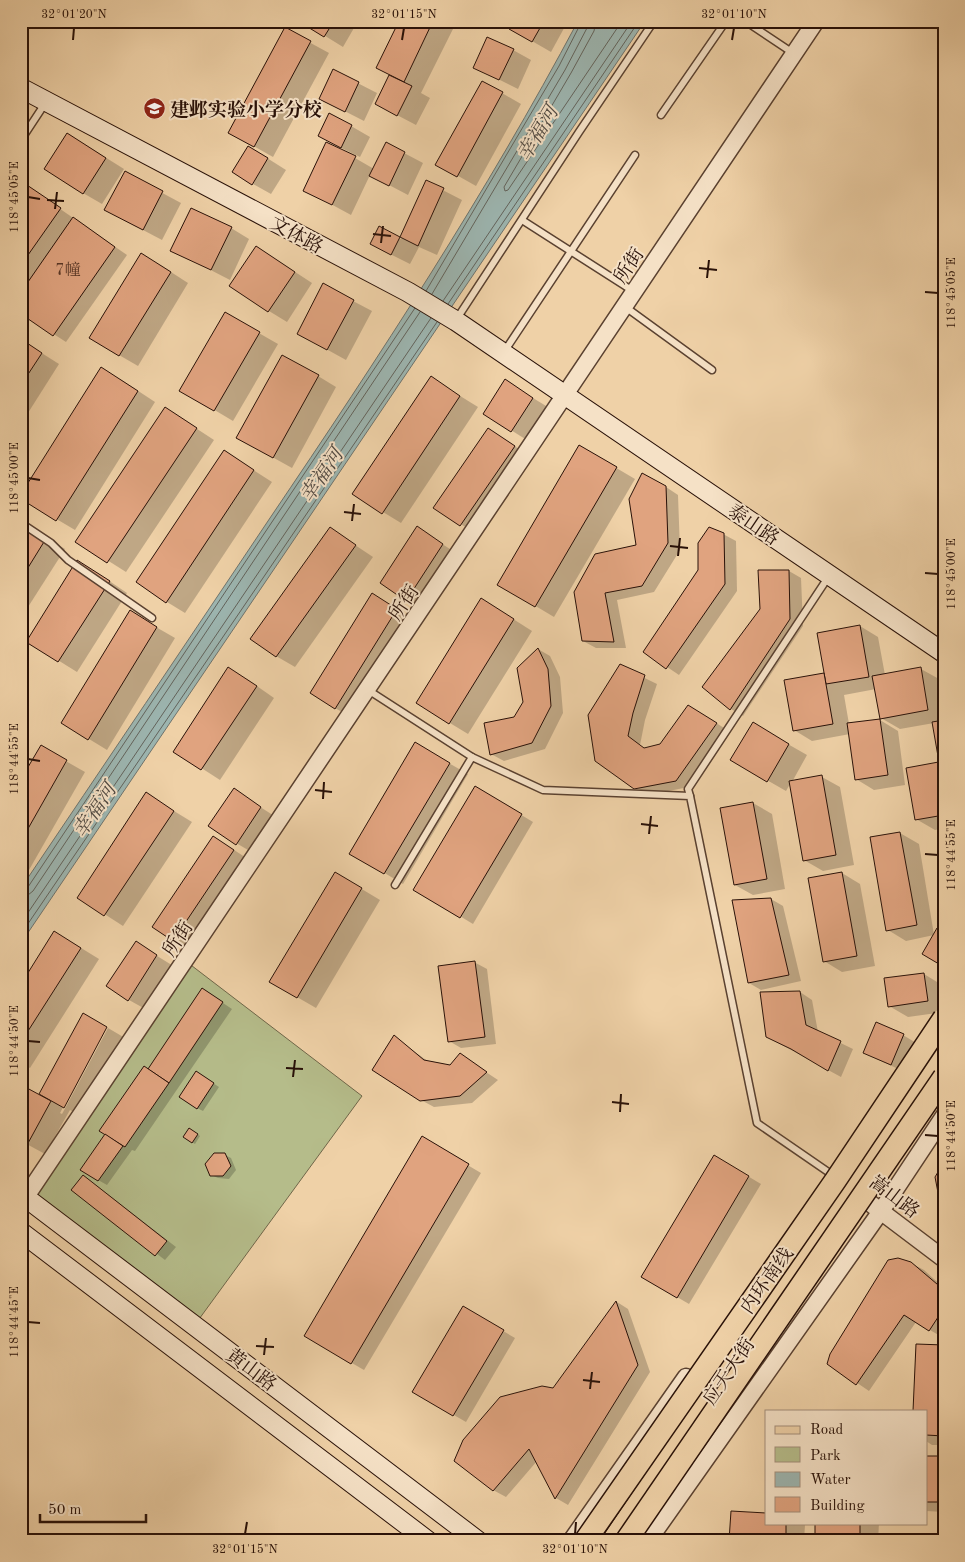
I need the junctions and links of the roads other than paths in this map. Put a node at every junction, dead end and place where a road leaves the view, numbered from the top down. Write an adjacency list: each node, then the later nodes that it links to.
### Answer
1 (654, 21): 11 (lane)
2 (726, 21): 8 (lane)
3 (745, 21): 5 (lane)
4 (816, 21): 5 (street, 所街)
5 (794, 53): 13 (street, 所街)
6 (21, 88): 7 (main road, 文体路)
7 (46, 101): 9 (lane); 15 (main road, 文体路)
8 (661, 115)
9 (21, 140)
10 (636, 155): 12 (lane)
11 (522, 220): 12 (lane); 15 (lane)
12 (571, 252): 13 (lane); 16 (lane)
13 (634, 292): 14 (street, 所街)
14 (624, 306): 17 (lane); 18 (street, 所街)
15 (452, 319): 16 (main road, 文体路)
16 (503, 353): 18 (main road, 文体路)
17 (712, 370)
18 (565, 394): 20 (main road, 泰山路); 23 (street, 所街)
19 (21, 523): 21 (lane)
20 (830, 575): 22 (main road, 泰山路); 25 (lane)
21 (152, 618)
22 (944, 652)
23 (368, 690): 24 (lane); 33 (street, 所街)
24 (472, 757): 25 (lane); 26 (lane)
25 (690, 796): 32 (lane)
26 (395, 885)
27 (944, 1018): 40 (highway, 内环南线, bridge)
28 (944, 1032): 32 (main road, 应天大街)
29 (944, 1051): 32 (main road, 应天大街)
30 (944, 1077): 43 (highway, 内环南线, bridge)
31 (944, 1116): 34 (street, 应天大街)
32 (848, 1186): 34 (street, 嵩山路); 39 (street, 应天大街); 41 (main road, 应天大街); 42 (main road, 应天大街)
33 (23, 1199): 38 (main road, 黄山路)
34 (880, 1211): 36 (street, 嵩山路); 44 (street, 应天大街)
35 (21, 1232): 37 (main road, 黄山路)
36 (944, 1258)
37 (428, 1541)
38 (478, 1541)
39 (570, 1541)
40 (585, 1541)
41 (596, 1541)
42 (612, 1541)
43 (626, 1541)
44 (648, 1541)

